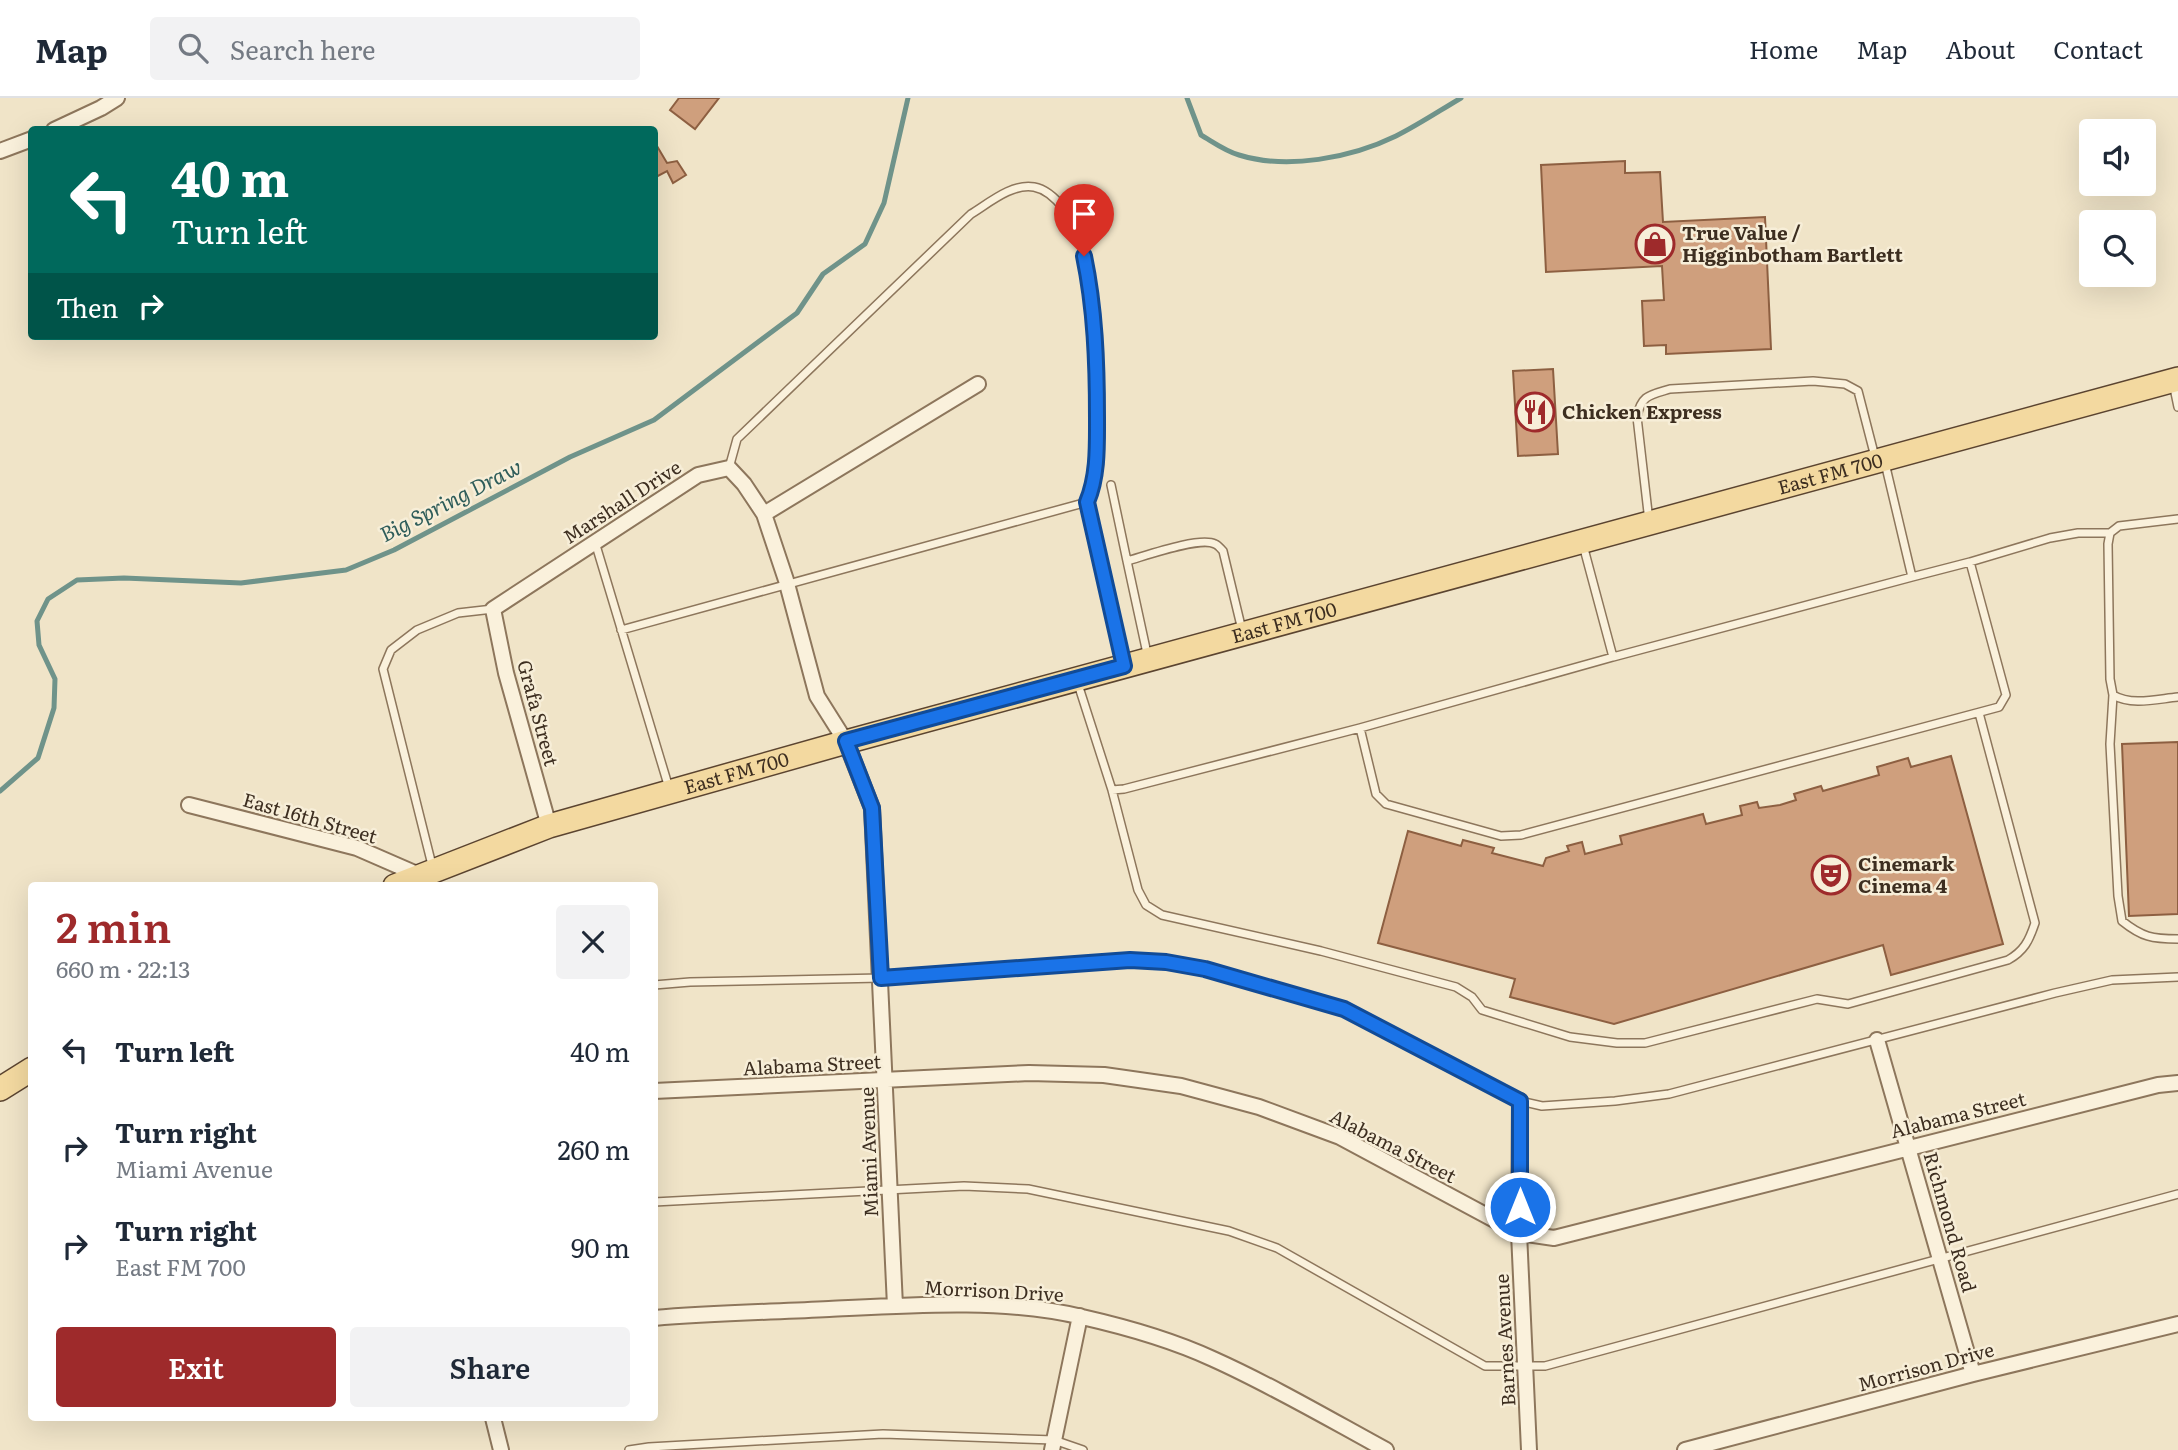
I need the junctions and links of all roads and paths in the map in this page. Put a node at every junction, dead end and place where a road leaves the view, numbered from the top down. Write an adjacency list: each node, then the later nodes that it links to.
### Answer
1 (117, 98): 2 (street)
2 (63, 126)
3 (28, 141): 4 (street)
4 (0, 152)
5 (2175, 379): 7 (lane); 8 (main road, East FM 700)
6 (978, 384): 12 (street)
7 (2178, 407)
8 (1880, 460): 14 (main road, East FM 700); 14 (lane); 20 (lane)
9 (729, 468): 11 (lane); 12 (street); 17 (street, Marshall Drive)
10 (1111, 485): 18 (lane)
11 (1087, 502): 21 (lane); 27 (lane)
12 (764, 514): 21 (street, Miami Avenue)
13 (2178, 519): 15 (lane)
14 (1649, 523): 16 (main road, East FM 700)
15 (2110, 533): 19 (lane); 29 (lane)
16 (1581, 541): 24 (main road, East FM 700); 25 (lane)
17 (595, 542): 22 (street, Marshall Drive); 23 (lane)
18 (1127, 561): 24 (lane); 26 (lane)
19 (1970, 562): 20 (lane); 31 (lane)
20 (1912, 576): 25 (lane)
21 (787, 584): 23 (lane); 33 (street, Miami Avenue)
22 (493, 609): 37 (street, Grafa Street); 38 (lane)
23 (621, 630): 35 (lane)
24 (1243, 634): 26 (main road, East FM 700)
25 (1614, 657): 32 (lane)
26 (1149, 659): 27 (main road, East FM 700)
27 (1124, 666): 28 (main road, East FM 700)
28 (1077, 679): 33 (main road, East FM 700); 34 (lane)
29 (2112, 695): 30 (lane); 39 (lane)
30 (2178, 696)
31 (1979, 713): 32 (lane); 34 (lane)
32 (1360, 728): 34 (lane)
33 (846, 741): 35 (main road, East FM 700); 41 (street, Miami Avenue)
34 (1112, 790)
35 (670, 792): 37 (main road, East FM 700)
36 (189, 806): 38 (street, East 16th Street)
37 (550, 826): 38 (main road, East FM 700)
38 (424, 877)
39 (2178, 939)
40 (2178, 977): 43 (lane)
41 (881, 978): 42 (lane); 45 (street, Miami Avenue); 49 (lane)
42 (658, 985)
43 (1877, 1040): 49 (lane); 50 (street, Richmond Road)
44 (28, 1072): 47 (main road)
45 (886, 1081): 48 (street, Alabama Street); 51 (street, Miami Avenue); 54 (street, Alabama Street)
46 (2178, 1083): 50 (street, Alabama Street)
47 (0, 1089)
48 (658, 1091)
49 (1520, 1101): 54 (street, Barnes Avenue)
50 (1909, 1147): 54 (street, Alabama Street); 55 (street, Richmond Road)
51 (890, 1190): 53 (lane); 56 (street, Miami Avenue); 60 (lane)
52 (2178, 1194): 55 (lane)
53 (658, 1202)
54 (1520, 1233): 60 (street, Barnes Avenue)
55 (1940, 1258): 60 (lane); 61 (street, Richmond Road)
56 (895, 1306): 57 (street, Morrison Drive); 58 (street, Morrison Drive)
57 (1080, 1317): 63 (street); 67 (street, Morrison Drive)
58 (658, 1318)
59 (2178, 1324): 61 (street, Morrison Drive)
60 (1525, 1366): 68 (street, Barnes Avenue)
61 (1973, 1374): 69 (street, Morrison Drive)
62 (495, 1421): 64 (street)
63 (1053, 1445): 65 (lane); 66 (lane)
64 (501, 1450)
65 (629, 1450)
66 (1083, 1450)
67 (1386, 1450)
68 (1529, 1450)
69 (1685, 1450)

